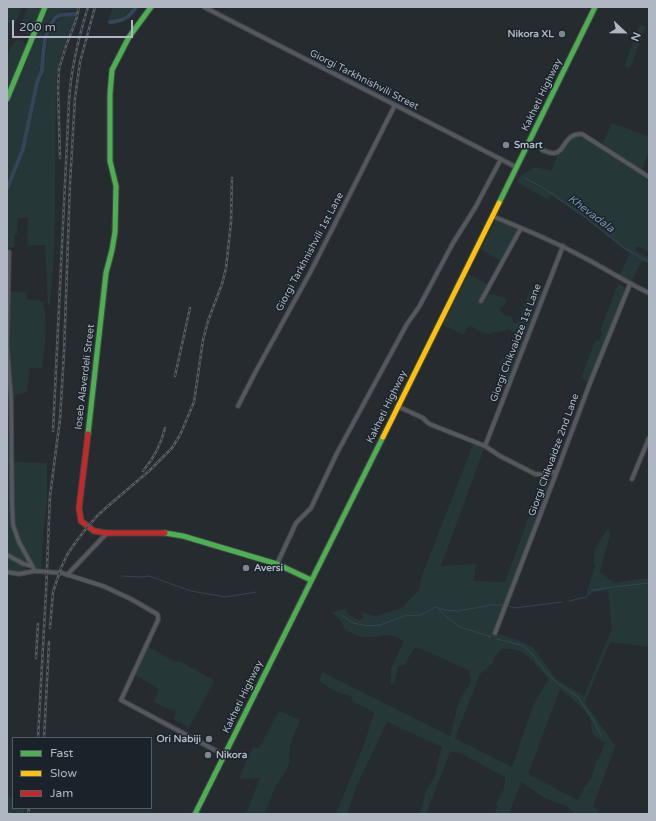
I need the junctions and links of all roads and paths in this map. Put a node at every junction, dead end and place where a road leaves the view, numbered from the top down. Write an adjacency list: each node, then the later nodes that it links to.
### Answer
1 (45, 7): 5 (main road)
2 (151, 7): 27 (main road, Ioseb Alaverdeli Street)
3 (204, 7): 6 (street, Giorgi Tarkhnishvili Street)
4 (595, 7): 9 (main road, Kakheti Highway)
5 (7, 100)
6 (395, 105): 8 (street, Giorgi Tarkhnishvili Street); 20 (street, Giorgi Tarkhnishvili 1st Lane)
7 (542, 150): 10 (street)
8 (501, 159): 9 (street, Giorgi Tarkhnishvili Street); 29 (street)
9 (516, 167): 11 (main road, Kakheti Highway)
10 (649, 178)
11 (492, 216): 12 (street); 21 (main road, Kakheti Highway)
12 (521, 228): 13 (street); 17 (street)
13 (563, 246): 15 (street); 24 (street, Giorgi Chikvaidze 1st Lane)
14 (9, 252): 18 (street)
15 (630, 284): 16 (street); 25 (street, Giorgi Chikvaidze 2nd Lane)
16 (649, 293)
17 (481, 301)
18 (8, 306): 22 (street)
19 (7, 404): 22 (street)
20 (238, 406)
21 (397, 406): 24 (street); 34 (main road, Kakheti Highway)
22 (11, 408): 30 (street)
23 (649, 438): 26 (street)
24 (485, 446): 25 (street)
25 (557, 471): 35 (street, Giorgi Chikvaidze 2nd Lane)
26 (632, 479)
27 (107, 533): 29 (main road, Ioseb Alaverdeli Street); 33 (street)
28 (7, 555): 30 (street)
29 (277, 564): 34 (main road, Ioseb Alaverdeli Street)
30 (32, 566): 31 (street)
31 (35, 571): 32 (street); 33 (street)
32 (7, 572)
33 (67, 575): 36 (street)
34 (311, 580): 36 (main road, Kakheti Highway)
35 (495, 633)
36 (224, 755): 37 (main road, Kakheti Highway)
37 (195, 814)

